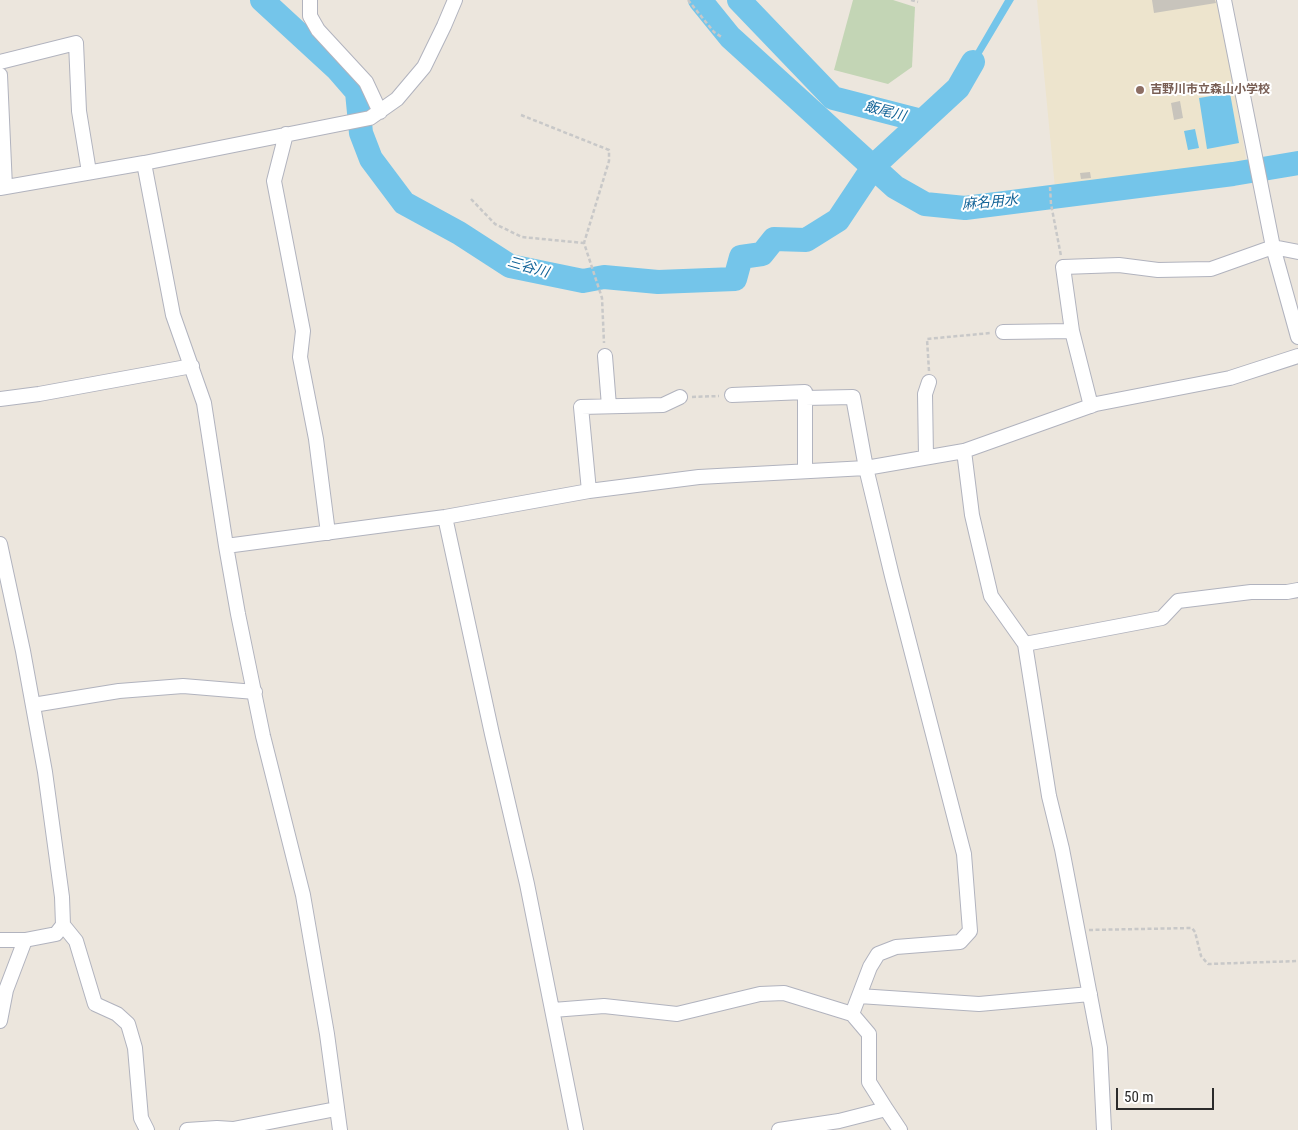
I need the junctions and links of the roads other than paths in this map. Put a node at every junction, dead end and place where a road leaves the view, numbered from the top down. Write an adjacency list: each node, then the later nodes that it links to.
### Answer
1 (310, 0): 6 (street)
2 (455, 0): 6 (street)
3 (1224, 0): 11 (street)
4 (0, 62): 9 (street)
5 (0, 76): 10 (street)
6 (375, 115): 7 (street)
7 (286, 134): 8 (street); 32 (street)
8 (144, 163): 9 (street); 18 (street)
9 (89, 172): 10 (street)
10 (3, 188)
11 (1273, 248): 12 (street); 13 (street); 15 (street)
12 (1298, 252)
13 (1072, 331): 14 (street); 25 (street)
14 (1003, 332)
15 (1298, 337)
16 (605, 356): 24 (street)
17 (1298, 356): 25 (street)
18 (192, 366): 23 (street); 34 (street)
19 (929, 382): 27 (street)
20 (732, 395): 22 (street)
21 (680, 398): 24 (street)
22 (805, 398): 28 (street); 29 (street)
23 (0, 400)
24 (609, 406): 30 (street)
25 (1091, 406): 26 (street)
26 (964, 451): 27 (street); 36 (street)
27 (926, 457): 28 (street)
28 (866, 468): 29 (street); 43 (street)
29 (805, 471): 30 (street)
30 (589, 491): 31 (street)
31 (444, 517): 32 (street); 44 (street)
32 (328, 533): 34 (street)
33 (0, 544): 38 (street)
34 (226, 546): 37 (street)
35 (1298, 590): 36 (street)
36 (1025, 644): 42 (street)
37 (255, 692): 38 (street); 47 (street)
38 (33, 705): 39 (street)
39 (63, 925): 41 (street); 49 (street)
40 (0, 940): 41 (street)
41 (25, 940): 46 (street)
42 (1090, 994): 43 (street); 55 (street)
43 (859, 996): 45 (street)
44 (553, 1010): 45 (street); 52 (street)
45 (852, 1014): 48 (street)
46 (0, 1021)
47 (336, 1109): 50 (street); 51 (street)
48 (886, 1109): 53 (street); 54 (street)
49 (147, 1130)
50 (188, 1130)
51 (340, 1130)
52 (576, 1130)
53 (779, 1130)
54 (900, 1130)
55 (1104, 1130)

